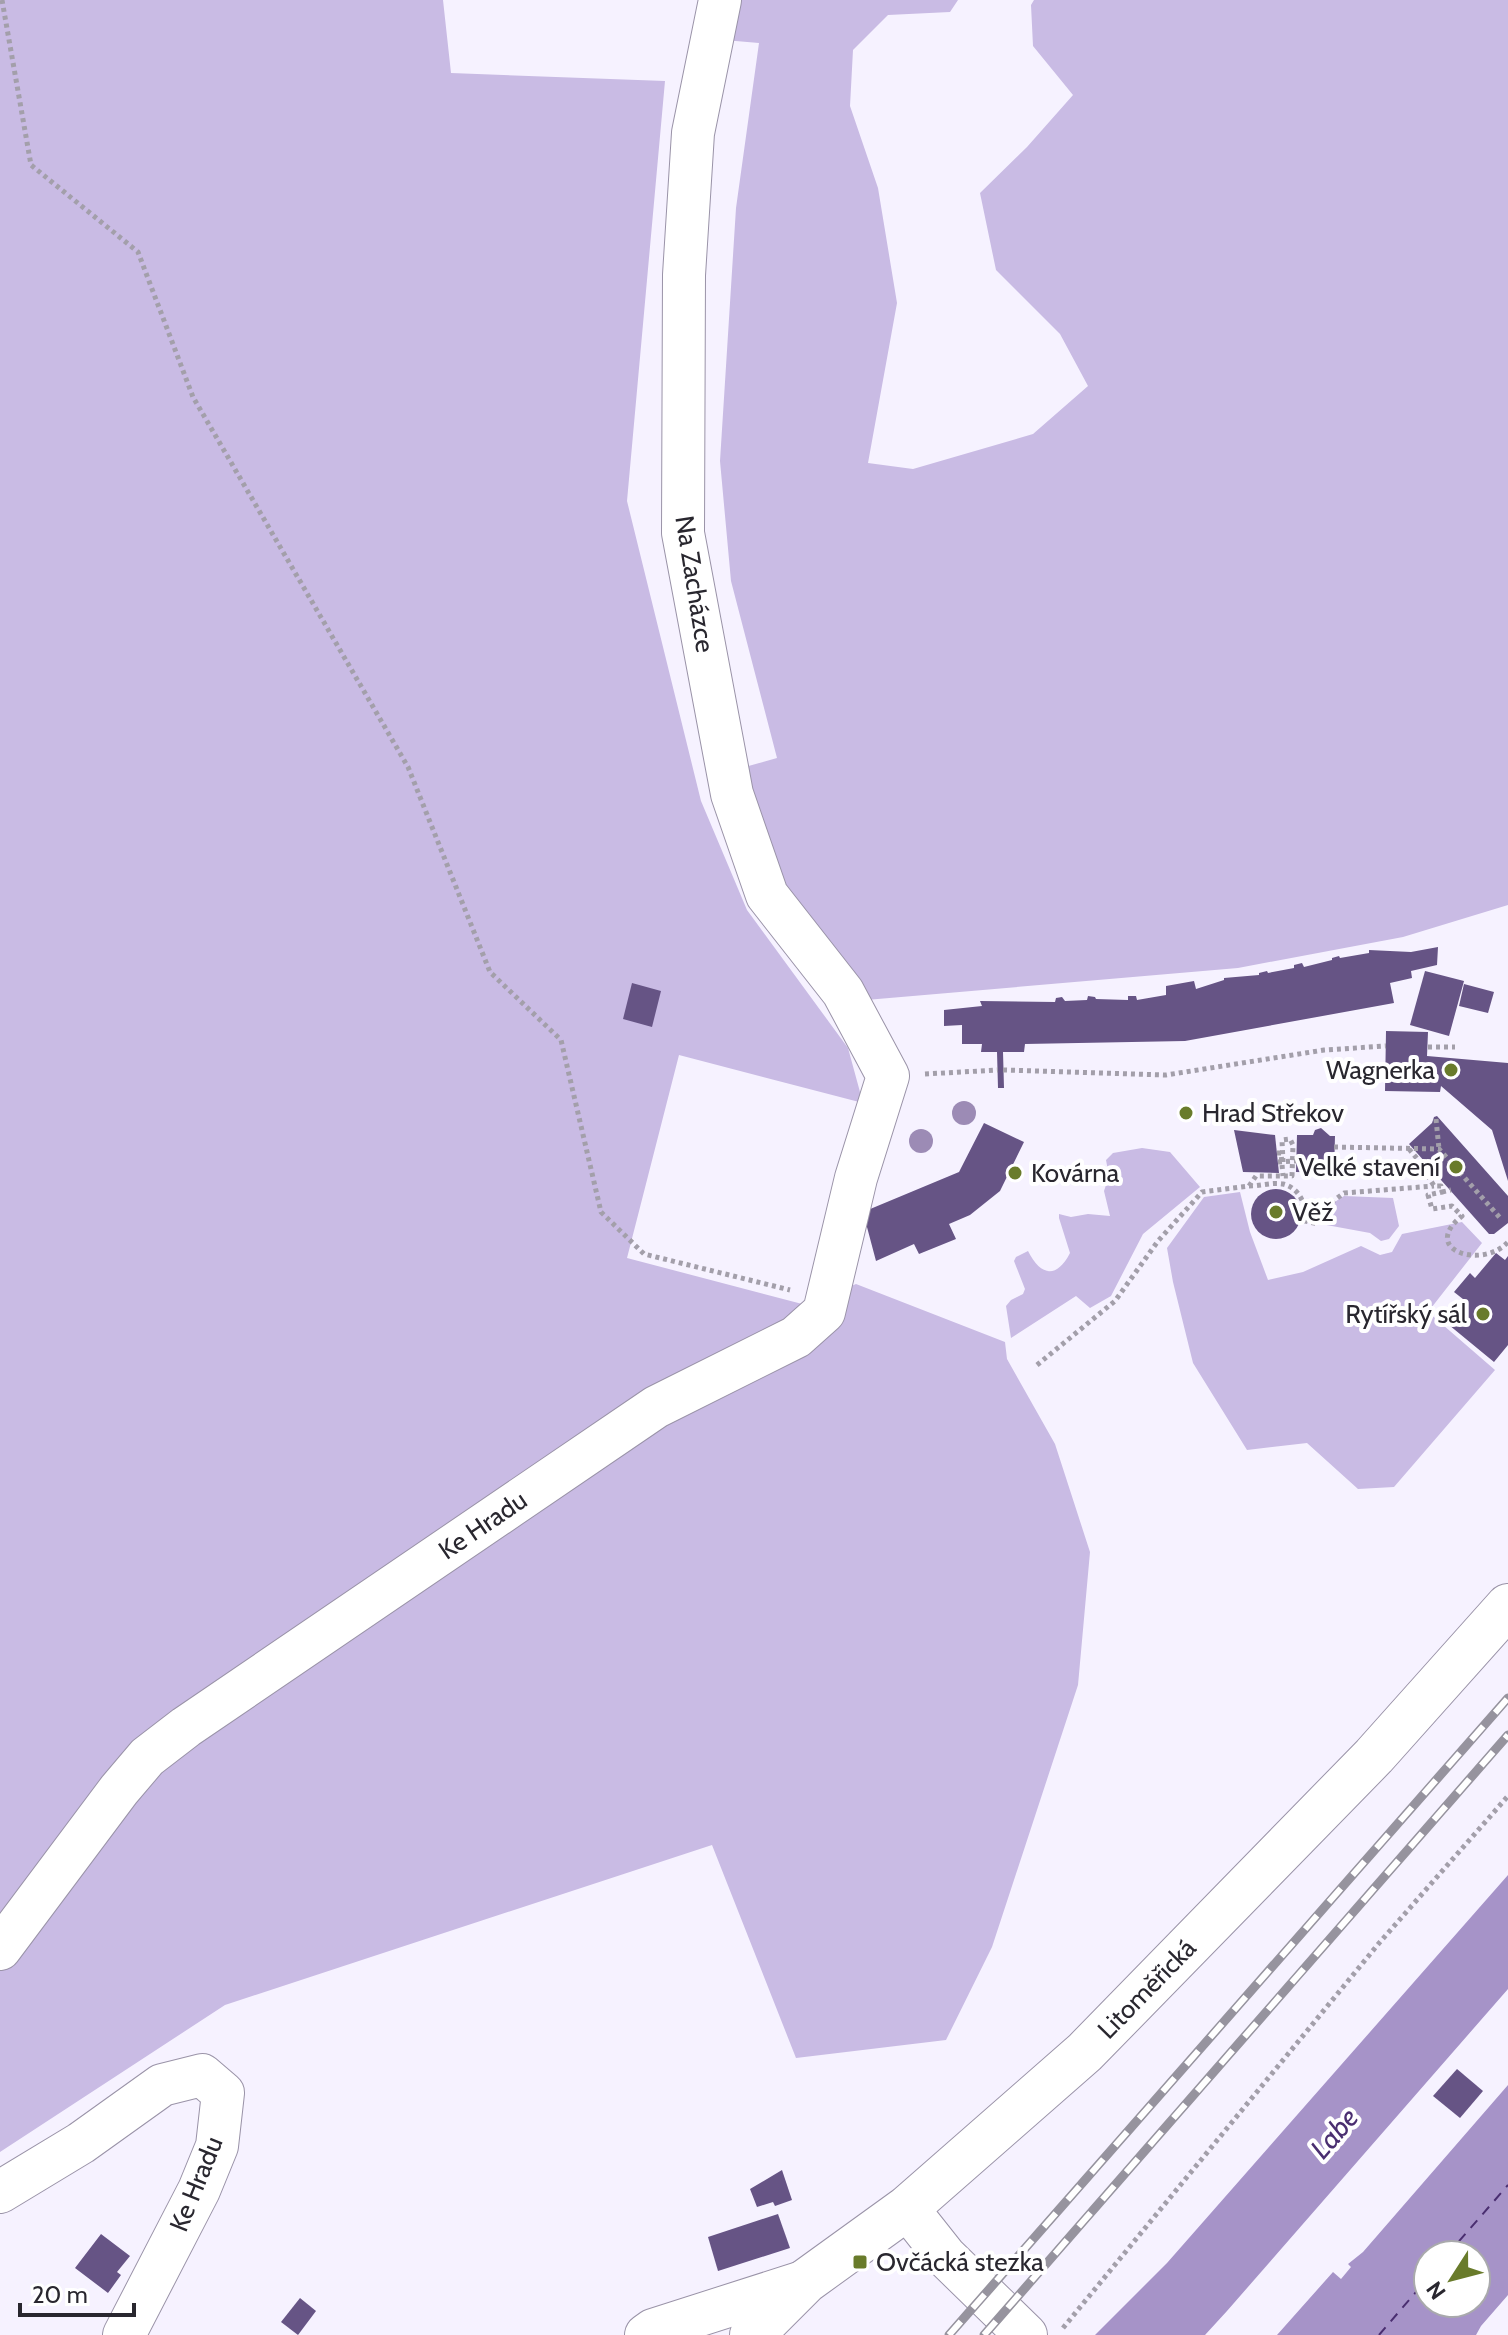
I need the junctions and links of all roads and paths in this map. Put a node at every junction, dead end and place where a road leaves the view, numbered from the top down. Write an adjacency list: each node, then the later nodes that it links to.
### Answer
1 (2, 0): 20 (path)
2 (720, 0): 6 (street, Na Zacházce)
3 (1386, 1046): 6 (path)
4 (1428, 1047): 5 (path)
5 (1455, 1047)
6 (888, 1076): 20 (street)
7 (1436, 1119): 10 (path)
8 (1334, 1147): 9 (path)
9 (1409, 1149): 10 (path); 15 (path)
10 (1439, 1149): 18 (path)
11 (1277, 1153): 13 (path)
12 (1296, 1161): 13 (path)
13 (1283, 1176): 14 (path)
14 (1248, 1186): 15 (path); 21 (path)
15 (1434, 1186): 17 (path)
16 (1451, 1190): 17 (path)
17 (1442, 1192): 19 (path)
18 (1502, 1220)
19 (1508, 1242)
20 (824, 1312): 24 (street, Ke Hradu)
21 (1037, 1365)
22 (1508, 1606): 26 (main road, Litoměřická)
23 (1508, 1796): 32 (path)
24 (0, 1949)
25 (0, 2192): 28 (street, Ke Hradu)
26 (907, 2208): 27 (main road, Litoměřická); 31 (street)
27 (806, 2281): 29 (street); 30 (main road, Litoměřická)
28 (124, 2335)
29 (646, 2335)
30 (752, 2335)
31 (1026, 2335)
32 (1058, 2335)

